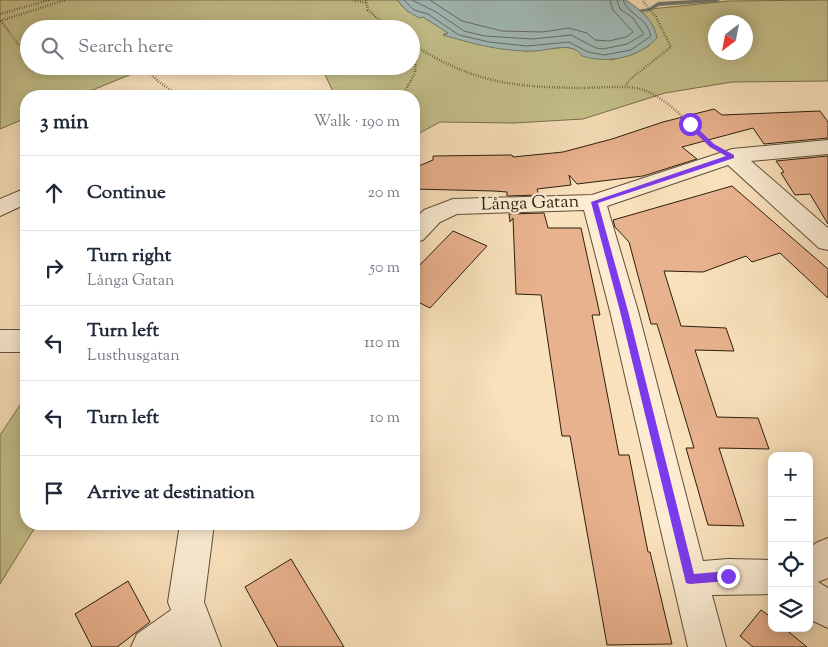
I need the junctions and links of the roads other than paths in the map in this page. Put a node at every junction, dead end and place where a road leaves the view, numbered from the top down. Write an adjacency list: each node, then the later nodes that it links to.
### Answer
1 (828, 148): 2 (street, Långa Gatan)
2 (732, 156): 4 (street, Långa Gatan); 7 (street)
3 (20, 198): 5 (street)
4 (594, 202): 6 (street, Långa Gatan); 14 (street)
5 (0, 208)
6 (420, 228)
7 (828, 242)
8 (0, 341): 9 (street)
9 (20, 341)
10 (196, 530): 17 (street)
11 (828, 555): 12 (street)
12 (813, 567)
13 (768, 577): 14 (street)
14 (690, 579): 19 (street)
15 (813, 599): 16 (street)
16 (828, 610)
17 (197, 632): 18 (street)
18 (150, 647)
19 (707, 647)

